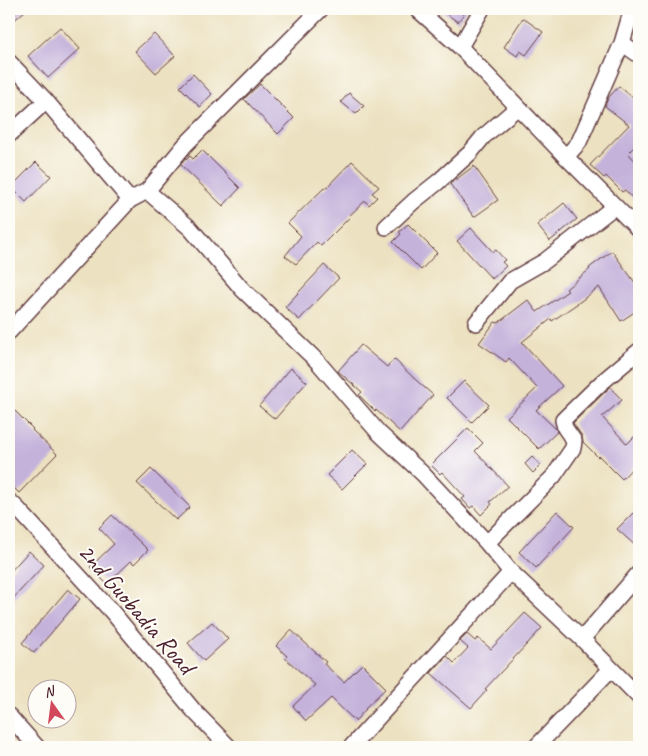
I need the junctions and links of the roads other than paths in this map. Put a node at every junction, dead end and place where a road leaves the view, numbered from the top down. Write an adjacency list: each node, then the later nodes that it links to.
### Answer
1 (321, 9): 13 (street)
2 (417, 9): 6 (street)
3 (482, 9): 6 (street)
4 (632, 9): 5 (street)
5 (622, 43): 7 (street); 12 (street)
6 (460, 47): 10 (street)
7 (639, 55)
8 (9, 62): 9 (street)
9 (46, 101): 11 (street); 14 (street)
10 (518, 107): 12 (street); 16 (street)
11 (9, 134)
12 (566, 157): 15 (street)
13 (147, 192): 14 (street); 22 (street)
14 (130, 200): 19 (street)
15 (615, 206): 17 (street); 18 (street)
16 (386, 227)
17 (639, 230)
18 (476, 323)
19 (9, 332)
20 (639, 351): 22 (street)
21 (9, 501): 30 (street, 2nd Guobadia Road)
22 (488, 544): 23 (street)
23 (511, 572): 25 (street); 31 (street)
24 (639, 573): 25 (street)
25 (582, 639): 26 (street)
26 (612, 670): 27 (street); 32 (street)
27 (639, 697)
28 (9, 716): 29 (street)
29 (37, 747)
30 (229, 747)
31 (351, 747)
32 (536, 747)

